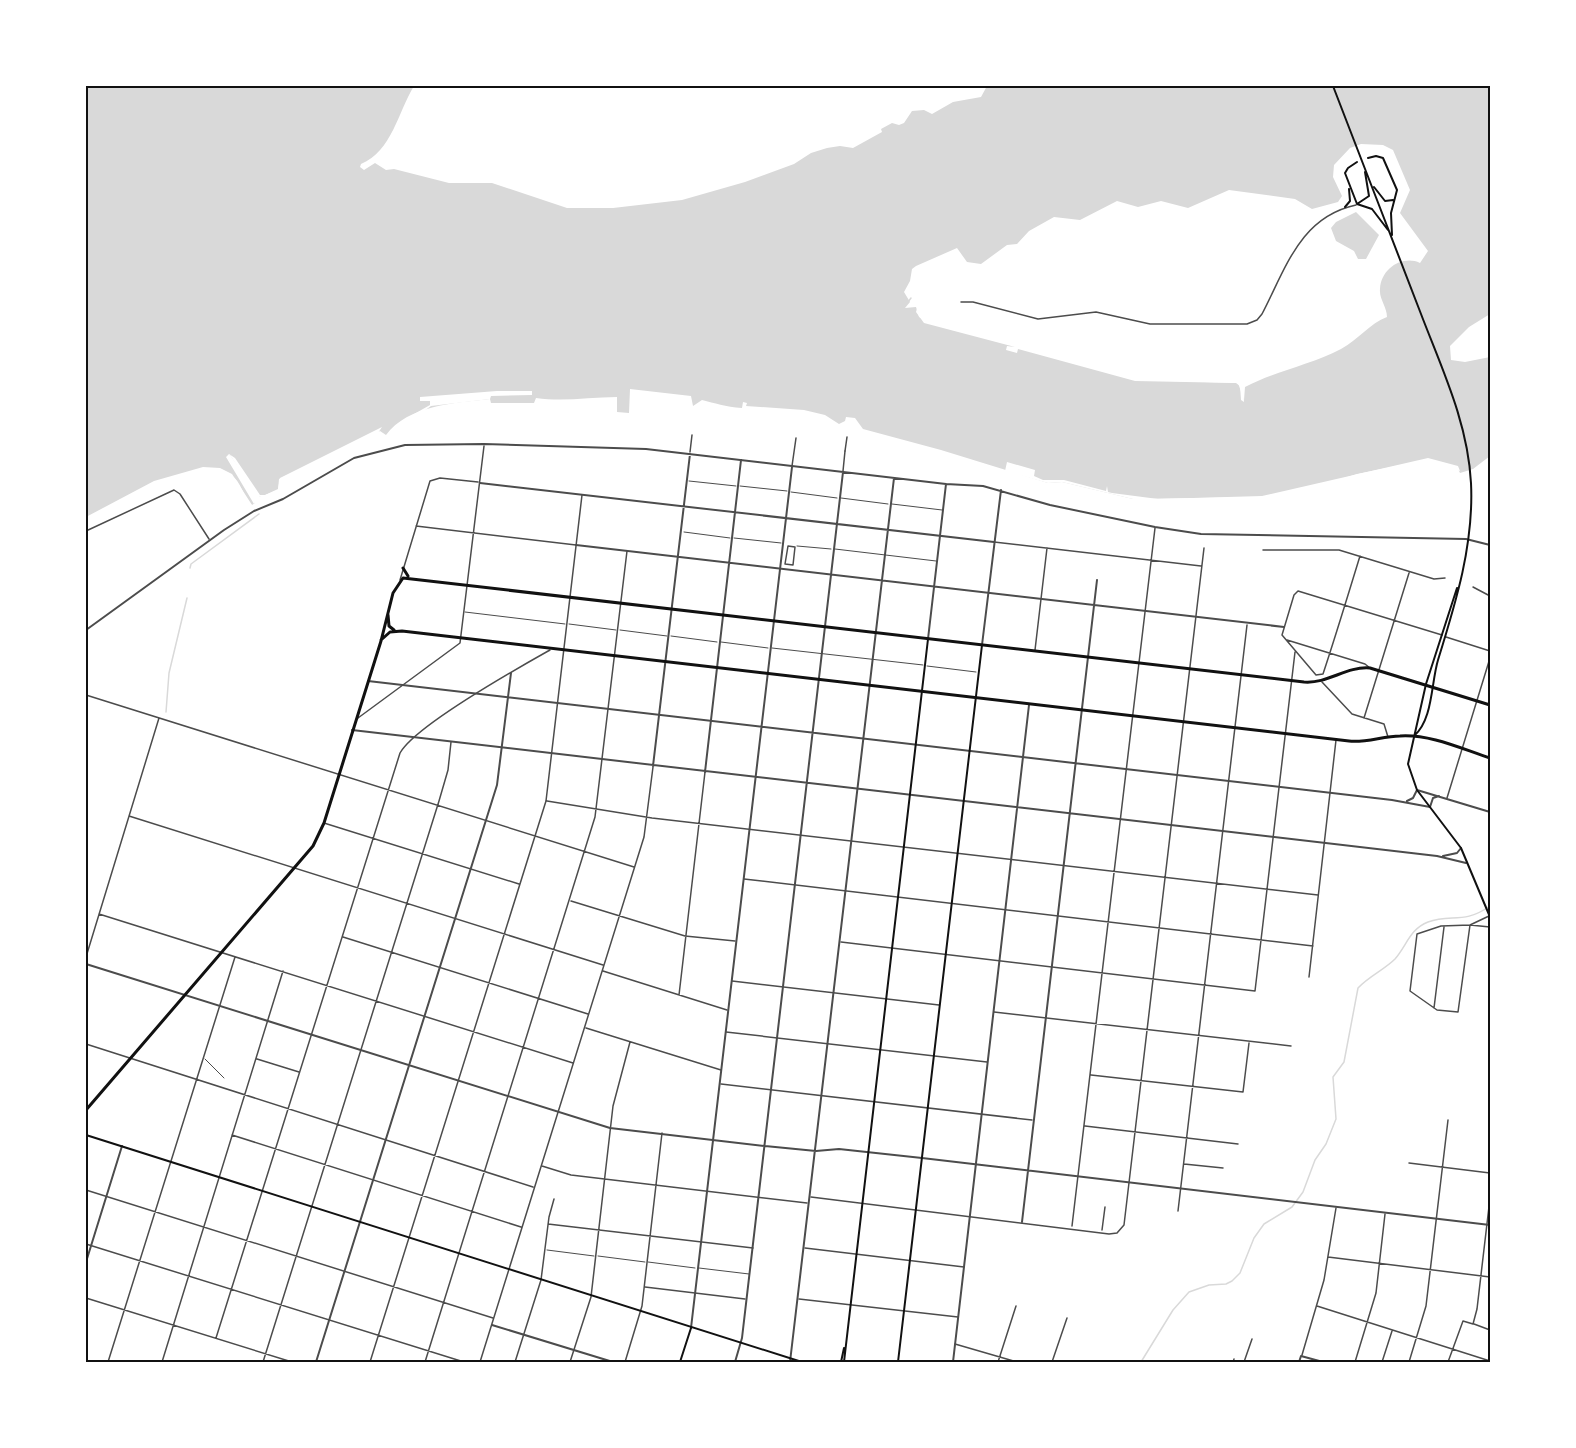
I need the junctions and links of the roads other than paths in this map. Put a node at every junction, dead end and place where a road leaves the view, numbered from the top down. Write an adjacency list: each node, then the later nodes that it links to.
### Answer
1 (1333, 86): 4 (main road)
2 (1368, 158): 7 (main road)
3 (1357, 162): 6 (main road)
4 (1363, 163): 5 (main road); 8 (main road)
5 (1371, 183): 7 (main road); 10 (main road)
6 (1349, 187): 8 (main road); 9 (main road)
7 (1395, 198): 10 (main road)
8 (1357, 204): 9 (street); 10 (main road)
9 (1345, 207): 11 (street)
10 (1392, 238): 98 (main road)
11 (961, 302)
12 (692, 435): 16 (street)
13 (847, 437): 19 (street)
14 (796, 438): 18 (street)
15 (484, 444): 16 (street); 22 (street); 43 (street)
16 (690, 453): 17 (street); 21 (street)
17 (741, 460): 18 (street); 24 (street)
18 (792, 466): 19 (street); 26 (street)
19 (843, 472): 20 (street); 28 (street)
20 (894, 478): 23 (street); 29 (street)
21 (686, 480): 24 (lane); 30 (street)
22 (480, 483): 27 (street); 35 (street); 40 (street)
23 (946, 484): 25 (street); 31 (street)
24 (738, 486): 26 (lane); 32 (street)
25 (1001, 490): 36 (street); 44 (street)
26 (789, 492): 28 (lane); 33 (street)
27 (582, 495): 30 (street); 46 (street)
28 (840, 498): 29 (lane); 34 (street)
29 (891, 504): 31 (lane); 37 (street)
30 (684, 506): 32 (street); 39 (street)
31 (944, 510): 41 (street)
32 (735, 512): 33 (street); 42 (street)
33 (786, 518): 34 (street); 45 (street)
34 (837, 524): 37 (street); 52 (street)
35 (416, 526): 40 (street); 62 (street)
36 (1155, 527): 47 (street); 58 (street)
37 (888, 530): 41 (street); 55 (street)
38 (86, 531): 43 (street)
39 (680, 532): 42 (lane); 57 (street)
40 (474, 533): 46 (street); 71 (street)
41 (940, 536): 44 (street); 59 (street)
42 (732, 538): 45 (lane); 60 (street)
43 (209, 540): 93 (street)
44 (994, 542): 50 (street); 74 (street)
45 (783, 544): 48 (lane); 63 (street)
46 (576, 545): 54 (street); 76 (street)
47 (1491, 545)
48 (788, 546): 49 (lane); 49 (street)
49 (795, 547): 52 (lane)
50 (1047, 548): 58 (street); 77 (street)
51 (1204, 548): 61 (street)
52 (834, 549): 55 (lane); 65 (street)
53 (1263, 550): 56 (street)
54 (627, 551): 57 (street); 78 (street)
55 (885, 555): 59 (lane); 69 (street)
56 (1360, 556): 64 (street); 79 (street)
57 (678, 557): 60 (street); 81 (street)
58 (1152, 560): 61 (street); 83 (street)
59 (938, 561): 72 (street)
60 (729, 563): 63 (street); 85 (street)
61 (1202, 566): 86 (street)
62 (403, 568): 66 (highway); 68 (street)
63 (780, 569): 65 (street); 87 (street)
64 (1409, 572): 67 (street); 88 (street)
65 (831, 574): 69 (street); 91 (street)
66 (410, 577): 68 (highway); 71 (highway)
67 (1445, 578)
68 (400, 580): 82 (highway)
69 (882, 580): 72 (street); 96 (street)
70 (1097, 580): 80 (street)
71 (468, 584): 76 (highway); 84 (street)
72 (934, 586): 74 (street); 100 (street)
73 (1473, 587): 75 (street)
74 (988, 592): 77 (street); 104 (street)
75 (1491, 596)
76 (570, 597): 78 (highway); 90 (street)
77 (1041, 599): 80 (street); 108 (street)
78 (621, 602): 81 (highway); 94 (street)
79 (1345, 604): 88 (street); 92 (street); 112 (street)
80 (1094, 605): 83 (street); 114 (street)
81 (672, 609): 85 (highway); 97 (street)
82 (388, 610): 95 (highway); 102 (highway)
83 (1144, 610): 86 (street); 118 (street)
84 (464, 612): 90 (lane); 99 (street)
85 (723, 614): 87 (highway); 103 (street)
86 (1196, 616): 89 (street); 122 (street)
87 (774, 620): 91 (highway); 105 (street)
88 (1395, 620): 98 (street); 123 (street)
89 (1247, 622): 92 (street); 127 (street)
90 (567, 624): 94 (lane); 107 (street)
91 (825, 627): 96 (highway); 111 (street)
92 (1284, 627): 101 (street)
93 (86, 630)
94 (618, 630): 97 (lane); 113 (street)
95 (399, 631): 99 (highway); 102 (highway)
96 (876, 633): 100 (highway); 116 (street)
97 (668, 636): 103 (lane); 117 (street)
98 (1443, 636): 109 (street); 132 (main road); 135 (main road)
99 (462, 638): 106 (highway); 133 (street)
100 (928, 639): 104 (highway); 119 (main road)
101 (1286, 640): 110 (street); 112 (street)
102 (381, 641): 129 (highway)
103 (720, 642): 105 (lane); 121 (street)
104 (982, 645): 108 (highway); 124 (main road)
105 (771, 648): 111 (lane); 126 (street)
106 (551, 650): 107 (highway); 125 (street)
107 (564, 651): 113 (highway); 142 (street)
108 (1035, 651): 114 (highway)
109 (1491, 651)
110 (1295, 652): 112 (street); 130 (street)
111 (822, 654): 116 (lane); 128 (street)
112 (1330, 654): 120 (street)
113 (615, 657): 117 (highway); 145 (street)
114 (1088, 657): 118 (highway); 146 (street)
115 (1491, 658): 141 (street)
116 (872, 660): 119 (lane); 134 (street)
117 (666, 663): 121 (highway); 147 (street)
118 (1138, 663): 122 (highway); 148 (street)
119 (925, 666): 124 (lane); 136 (main road)
120 (1370, 668): 123 (highway); 131 (highway)
121 (716, 669): 126 (highway); 152 (street)
122 (1190, 669): 127 (highway); 153 (street)
123 (1379, 670): 132 (highway); 150 (street)
124 (978, 672): 140 (main road)
125 (511, 673): 137 (street); 139 (street)
126 (767, 674): 128 (highway); 154 (street)
127 (1240, 675): 130 (highway); 155 (street)
128 (818, 680): 134 (highway); 157 (street)
129 (368, 681): 133 (street); 151 (highway)
130 (1291, 681): 131 (highway); 158 (street)
131 (1321, 681): 150 (street)
132 (1426, 684): 135 (highway); 159 (main road)
133 (404, 686): 137 (street); 151 (street)
134 (869, 686): 136 (highway); 162 (street)
135 (1431, 686): 141 (highway); 159 (main road)
136 (921, 692): 140 (highway); 165 (main road)
137 (477, 694): 139 (street); 161 (street)
138 (86, 695): 149 (street)
139 (508, 698): 142 (street); 166 (street)
140 (975, 699): 143 (highway); 168 (main road)
141 (1477, 700): 144 (highway); 167 (street)
142 (557, 704): 145 (street); 169 (street)
143 (1029, 705): 146 (highway); 170 (street)
144 (1491, 705)
145 (608, 709): 147 (street); 172 (street)
146 (1082, 711): 148 (highway); 173 (street)
147 (659, 715): 152 (street); 174 (street)
148 (1132, 717): 153 (highway); 175 (street)
149 (159, 718): 177 (street); 199 (street)
150 (1364, 718): 160 (street)
151 (355, 720): 156 (highway)
152 (711, 721): 154 (street); 176 (street)
153 (1183, 723): 155 (highway); 178 (street)
154 (761, 727): 157 (street); 179 (street)
155 (1234, 729): 158 (highway); 180 (street)
156 (352, 730): 161 (street); 177 (highway)
157 (812, 733): 162 (street); 181 (street)
158 (1285, 734): 163 (highway); 182 (street)
159 (1414, 736): 160 (highway); 167 (highway); 185 (main road)
160 (1388, 737): 163 (highway)
161 (414, 738): 164 (street); 184 (street)
162 (864, 739): 165 (street); 183 (street)
163 (1336, 740): 186 (street)
164 (451, 742): 166 (street); 193 (street)
165 (915, 745): 168 (street); 187 (main road)
166 (502, 748): 169 (street); 202 (street)
167 (1462, 749): 171 (highway); 189 (street)
168 (969, 751): 170 (street); 192 (main road)
169 (552, 754): 172 (street); 190 (street)
170 (1023, 757): 173 (street); 195 (street)
171 (1491, 758)
172 (602, 760): 174 (street); 196 (street)
173 (1075, 763): 175 (street); 198 (street)
174 (653, 766): 176 (street); 200 (street)
175 (1126, 769): 178 (street); 201 (street)
176 (705, 772): 179 (street); 204 (street)
177 (339, 774): 184 (street); 203 (highway)
178 (1177, 776): 180 (street); 205 (street)
179 (756, 778): 181 (street); 206 (street)
180 (1228, 781): 182 (street); 207 (street)
181 (806, 784): 183 (street); 208 (street)
182 (1279, 787): 186 (street); 210 (street)
183 (858, 789): 187 (street); 212 (street)
184 (388, 790): 193 (street); 211 (street)
185 (1417, 790): 188 (street); 191 (street); 194 (main road)
186 (1330, 793): 191 (street); 213 (street)
187 (909, 795): 192 (street); 214 (main road)
188 (1439, 796): 189 (street); 194 (street)
189 (1446, 799): 197 (street)
190 (546, 801): 196 (street); 209 (street)
191 (1402, 801): 194 (street)
192 (963, 802): 195 (street); 217 (main road)
193 (437, 805): 202 (street); 218 (street)
194 (1430, 807): 215 (main road)
195 (1017, 808): 198 (street); 220 (street)
196 (597, 811): 200 (street); 216 (street)
197 (1491, 812)
198 (1069, 814): 201 (street); 222 (street)
199 (129, 816): 224 (street); 241 (street)
200 (648, 817): 204 (street); 223 (street)
201 (1120, 819): 205 (street); 226 (street)
202 (486, 820): 209 (street); 225 (street)
203 (324, 823): 211 (street); 224 (highway)
204 (699, 823): 206 (street); 254 (street)
205 (1172, 825): 207 (street); 227 (street)
206 (750, 829): 208 (street); 228 (street)
207 (1222, 831): 210 (street); 229 (street)
208 (801, 835): 212 (street); 231 (street)
209 (536, 836): 216 (street); 230 (street)
210 (1273, 837): 213 (street); 233 (street)
211 (373, 839): 218 (street); 232 (street)
212 (852, 841): 214 (street); 234 (street)
213 (1324, 843): 219 (street); 235 (street)
214 (904, 847): 217 (street); 236 (main road)
215 (1461, 848): 219 (street); 221 (main road)
216 (585, 851): 223 (street); 237 (street)
217 (957, 853): 220 (street); 239 (main road)
218 (421, 854): 225 (street); 238 (street)
219 (1437, 856): 221 (street)
220 (1011, 859): 222 (street); 240 (street)
221 (1468, 863): 244 (main road)
222 (1064, 865): 226 (street); 243 (street)
223 (635, 867): 242 (street)
224 (294, 868): 232 (street); 261 (highway)
225 (471, 869): 230 (street); 245 (street)
226 (1114, 871): 227 (street); 246 (street)
227 (1165, 877): 229 (street); 250 (street)
228 (743, 879): 231 (street); 256 (street)
229 (1216, 883): 233 (street); 252 (street)
230 (520, 885): 251 (street)
231 (795, 885): 234 (street); 280 (street)
232 (358, 888): 238 (street); 253 (street)
233 (1267, 889): 235 (street); 255 (street)
234 (846, 891): 236 (street); 257 (street)
235 (1318, 895): 258 (street)
236 (898, 897): 239 (street); 259 (main road)
237 (570, 900): 242 (street); 260 (street)
238 (406, 903): 245 (street); 262 (street)
239 (951, 903): 240 (street); 263 (main road)
240 (1005, 910): 243 (street); 266 (street)
241 (99, 914): 261 (street); 265 (street)
242 (620, 916): 254 (street); 268 (street)
243 (1058, 916): 246 (street); 270 (street)
244 (1490, 916): 248 (street)
245 (455, 918): 251 (street); 269 (street)
246 (1108, 922): 250 (street); 273 (street)
247 (1445, 926): 248 (street); 289 (street); 289 (street)
248 (1470, 926): 249 (street); 289 (street)
249 (1491, 927)
250 (1160, 928): 252 (street); 275 (street)
251 (504, 934): 260 (street); 277 (street)
252 (1210, 934): 255 (street); 279 (street)
253 (342, 936): 262 (street); 278 (street)
254 (685, 936): 256 (street); 282 (street)
255 (1261, 940): 258 (street); 279 (street)
256 (736, 942): 276 (street)
257 (840, 942): 259 (street); 281 (street)
258 (1312, 946): 274 (street)
259 (892, 949): 263 (street); 285 (main road)
260 (554, 950): 268 (street); 284 (street)
261 (222, 952): 264 (street); 283 (highway)
262 (391, 952): 269 (street); 286 (street)
263 (945, 955): 266 (street); 287 (main road)
264 (236, 956): 271 (street); 288 (street)
265 (86, 957)
266 (999, 961): 270 (street); 291 (street)
267 (86, 964): 283 (street)
268 (604, 966): 272 (street)
269 (440, 967): 277 (street); 293 (street)
270 (1052, 967): 273 (street); 294 (street)
271 (283, 971): 278 (street); 295 (street)
272 (603, 971): 282 (street); 292 (street)
273 (1102, 973): 275 (street); 296 (street)
274 (1309, 977)
275 (1154, 979): 279 (street); 298 (street)
276 (731, 981): 280 (street); 290 (street)
277 (489, 983): 284 (street); 299 (street)
278 (327, 985): 286 (street); 301 (street)
279 (1205, 985): 302 (street)
280 (783, 987): 281 (street); 303 (street)
281 (834, 993): 285 (street); 307 (street)
282 (679, 994): 290 (street)
283 (184, 995): 288 (street); 314 (highway)
284 (539, 999): 292 (street); 309 (street)
285 (886, 999): 287 (street); 311 (main road)
286 (376, 1000): 293 (street); 310 (street)
287 (940, 1005): 312 (main road)
288 (220, 1006): 295 (street); 313 (street)
289 (1434, 1008)
290 (728, 1010): 300 (street)
291 (993, 1012): 294 (street); 316 (street)
292 (589, 1014): 297 (street)
293 (424, 1016): 299 (street); 318 (street)
294 (1046, 1018): 296 (street); 338 (street)
295 (268, 1021): 301 (street); 315 (street)
296 (1096, 1024): 298 (street); 321 (street)
297 (585, 1028): 304 (street); 317 (street)
298 (1148, 1030): 302 (street); 325 (street)
299 (474, 1031): 309 (street); 324 (street)
300 (725, 1032): 303 (street); 319 (street)
301 (312, 1035): 310 (street); 320 (street)
302 (1199, 1037): 305 (street); 327 (street)
303 (777, 1039): 307 (street); 328 (street)
304 (630, 1042): 319 (street); 342 (street)
305 (1249, 1042): 308 (street); 327 (street)
306 (86, 1044): 314 (street)
307 (828, 1045): 311 (street); 331 (street)
308 (1291, 1046)
309 (523, 1047): 317 (street); 330 (street)
310 (360, 1050): 318 (street); 340 (street)
311 (880, 1050): 312 (street); 332 (main road)
312 (934, 1056): 316 (street); 334 (main road)
313 (204, 1057): 322 (lane); 323 (street)
314 (130, 1058): 323 (street); 335 (highway)
315 (256, 1059): 320 (street); 329 (street)
316 (987, 1062): 337 (street)
317 (573, 1063): 336 (street)
318 (409, 1065): 324 (street); 348 (street)
319 (722, 1070): 326 (street)
320 (300, 1072): 333 (street)
321 (1090, 1075): 325 (street); 341 (street)
322 (224, 1078)
323 (197, 1079): 329 (street); 358 (street)
324 (458, 1081): 330 (street); 356 (street)
325 (1141, 1082): 327 (street); 343 (street)
326 (720, 1084): 328 (street); 349 (street)
327 (1192, 1087): 347 (street)
328 (771, 1090): 331 (street); 352 (street)
329 (245, 1094): 333 (street); 346 (street)
330 (508, 1096): 336 (street); 366 (street)
331 (822, 1096): 332 (street); 354 (street)
332 (874, 1101): 334 (street); 355 (main road)
333 (288, 1108): 340 (street); 353 (street)
334 (928, 1108): 337 (street); 357 (main road)
335 (86, 1110)
336 (558, 1112): 342 (street); 362 (street)
337 (981, 1114): 338 (street); 363 (street)
338 (1034, 1120): 367 (street)
339 (1448, 1120): 364 (street)
340 (338, 1123): 348 (street); 361 (street)
341 (1084, 1126): 343 (street); 370 (street)
342 (610, 1128): 344 (street); 371 (street)
343 (1136, 1132): 347 (street); 373 (street)
344 (662, 1134): 349 (street); 374 (street)
345 (86, 1135): 351 (main road)
346 (232, 1135): 353 (street); 369 (street)
347 (1186, 1138): 350 (street); 360 (street)
348 (386, 1139): 356 (street); 372 (street)
349 (713, 1140): 352 (street); 379 (street)
350 (1238, 1144)
351 (122, 1146): 358 (main road); 381 (street)
352 (765, 1146): 354 (street); 382 (street)
353 (276, 1149): 361 (street); 378 (street)
354 (816, 1151): 355 (street); 383 (street)
355 (868, 1153): 357 (street); 387 (main road)
356 (435, 1154): 366 (street); 380 (street)
357 (922, 1158): 363 (street); 391 (main road)
358 (171, 1162): 369 (main road); 394 (street)
359 (1409, 1163): 364 (street)
360 (1183, 1164): 365 (street); 376 (street)
361 (325, 1165): 372 (street); 388 (street)
362 (541, 1166): 371 (street); 375 (street)
363 (975, 1166): 367 (street); 396 (street)
364 (1443, 1167): 368 (street); 397 (street)
365 (1223, 1168)
366 (485, 1170): 375 (street); 392 (street)
367 (1027, 1172): 370 (street); 399 (street)
368 (1491, 1173)
369 (220, 1177): 378 (main road); 402 (street)
370 (1078, 1178): 373 (street); 404 (street)
371 (605, 1179): 374 (street); 405 (street)
372 (373, 1180): 380 (street); 398 (street)
373 (1130, 1184): 376 (street); 406 (street)
374 (656, 1186): 379 (street); 407 (street)
375 (535, 1187): 403 (street)
376 (1181, 1189): 390 (street); 393 (street)
377 (86, 1190): 381 (street)
378 (262, 1190): 388 (main road); 409 (street)
379 (707, 1191): 382 (street); 410 (street)
380 (422, 1195): 392 (street); 408 (street)
381 (106, 1196): 394 (street); 412 (street)
382 (759, 1197): 386 (street); 413 (street)
383 (810, 1197): 386 (street); 387 (street)
384 (1491, 1198): 401 (street)
385 (554, 1199): 400 (street)
386 (809, 1203): 414 (street)
387 (862, 1203): 391 (street); 417 (main road)
388 (312, 1206): 398 (main road); 418 (street)
389 (1104, 1207): 406 (street)
390 (1336, 1207): 395 (street); 420 (street)
391 (916, 1210): 396 (street); 422 (main road)
392 (472, 1211): 403 (street); 416 (street)
393 (1178, 1211)
394 (155, 1212): 402 (street); 421 (street)
395 (1385, 1213): 397 (street); 425 (street)
396 (970, 1216): 399 (street); 426 (street)
397 (1436, 1219): 401 (street); 429 (street)
398 (360, 1221): 408 (main road); 430 (street)
399 (1022, 1222): 404 (street)
400 (548, 1224): 405 (street); 415 (street)
401 (1489, 1225): 433 (street)
402 (204, 1227): 409 (street); 432 (street)
403 (522, 1227): 427 (street)
404 (1072, 1227): 406 (street)
405 (599, 1230): 407 (street); 419 (street)
406 (1102, 1231)
407 (650, 1236): 410 (street); 424 (street)
408 (410, 1237): 416 (main road); 436 (street)
409 (247, 1240): 418 (street); 438 (street)
410 (701, 1242): 413 (street); 428 (street)
411 (86, 1244): 412 (street)
412 (90, 1245): 421 (street); 423 (street)
413 (753, 1248): 431 (street)
414 (804, 1248): 417 (street); 443 (street)
415 (545, 1250): 419 (lane); 435 (street)
416 (459, 1252): 427 (main road); 444 (street)
417 (857, 1255): 422 (street); 446 (main road)
418 (296, 1256): 430 (street); 445 (street)
419 (596, 1256): 424 (lane); 440 (street)
420 (1328, 1257): 425 (street); 448 (street)
421 (140, 1261): 432 (street); 449 (street)
422 (910, 1261): 426 (street); 450 (main road)
423 (86, 1262)
424 (647, 1262): 428 (lane); 437 (street)
425 (1379, 1264): 429 (street); 456 (street)
426 (964, 1267): 452 (street)
427 (509, 1268): 435 (main road); 453 (street)
428 (698, 1268): 431 (lane); 439 (street)
429 (1430, 1270): 433 (street); 466 (street)
430 (345, 1271): 436 (street); 455 (street)
431 (750, 1274): 442 (street)
432 (189, 1276): 438 (street); 458 (street)
433 (1481, 1276): 434 (street); 457 (street)
434 (1491, 1277)
435 (541, 1280): 440 (main road); 463 (street)
436 (394, 1287): 444 (street); 464 (street)
437 (644, 1287): 439 (street); 451 (street)
438 (231, 1290): 445 (street); 465 (street)
439 (695, 1293): 442 (street); 460 (street)
440 (591, 1297): 451 (main road); 471 (street)
441 (86, 1298): 449 (street)
442 (747, 1299): 468 (street)
443 (798, 1299): 446 (street); 476 (street)
444 (444, 1302): 453 (street); 472 (street)
445 (281, 1305): 455 (street); 473 (street)
446 (850, 1305): 450 (street); 494 (main road)
447 (1016, 1306): 475 (street)
448 (1317, 1306): 456 (street); 474 (street)
449 (125, 1310): 458 (street); 478 (street)
450 (904, 1311): 452 (street); 495 (main road)
451 (640, 1312): 460 (main road); 490 (street)
452 (958, 1317): 469 (street)
453 (494, 1318): 459 (street)
454 (1066, 1318): 499 (street)
455 (329, 1320): 464 (street); 482 (street)
456 (1367, 1323): 461 (street); 503 (street)
457 (1473, 1324): 462 (street); 470 (street)
458 (173, 1325): 465 (street); 479 (street)
459 (492, 1325): 463 (street); 486 (street)
460 (691, 1328): 468 (main road); 491 (main road)
461 (1392, 1330): 466 (street); 504 (street)
462 (1491, 1330)
463 (524, 1335): 471 (street); 487 (street)
464 (378, 1336): 472 (street); 483 (street)
465 (216, 1338): 473 (street)
466 (1416, 1338): 470 (street); 505 (street)
467 (1252, 1339): 500 (street)
468 (741, 1343): 476 (main road); 492 (street)
469 (955, 1344): 475 (street); 496 (street)
470 (1453, 1349): 477 (street); 506 (street)
471 (574, 1350): 488 (street); 489 (street)
472 (428, 1351): 484 (street); 485 (street)
473 (266, 1354): 480 (street); 481 (street)
474 (1301, 1356): 501 (street); 502 (street)
475 (1000, 1357): 497 (street); 498 (street)
476 (790, 1361): 493 (main road)
477 (1491, 1361)
478 (108, 1362)
479 (162, 1362)
480 (263, 1362)
481 (292, 1362)
482 (316, 1362)
483 (370, 1362)
484 (424, 1362)
485 (464, 1362)
486 (480, 1362)
487 (516, 1362)
488 (570, 1362)
489 (613, 1362)
490 (625, 1362)
491 (680, 1362)
492 (735, 1362)
493 (802, 1362)
494 (843, 1362)
495 (898, 1362)
496 (952, 1362)
497 (998, 1362)
498 (1017, 1362)
499 (1052, 1362)
500 (1244, 1362)
501 (1299, 1362)
502 (1323, 1362)
503 (1355, 1362)
504 (1382, 1362)
505 (1408, 1362)
506 (1448, 1362)

